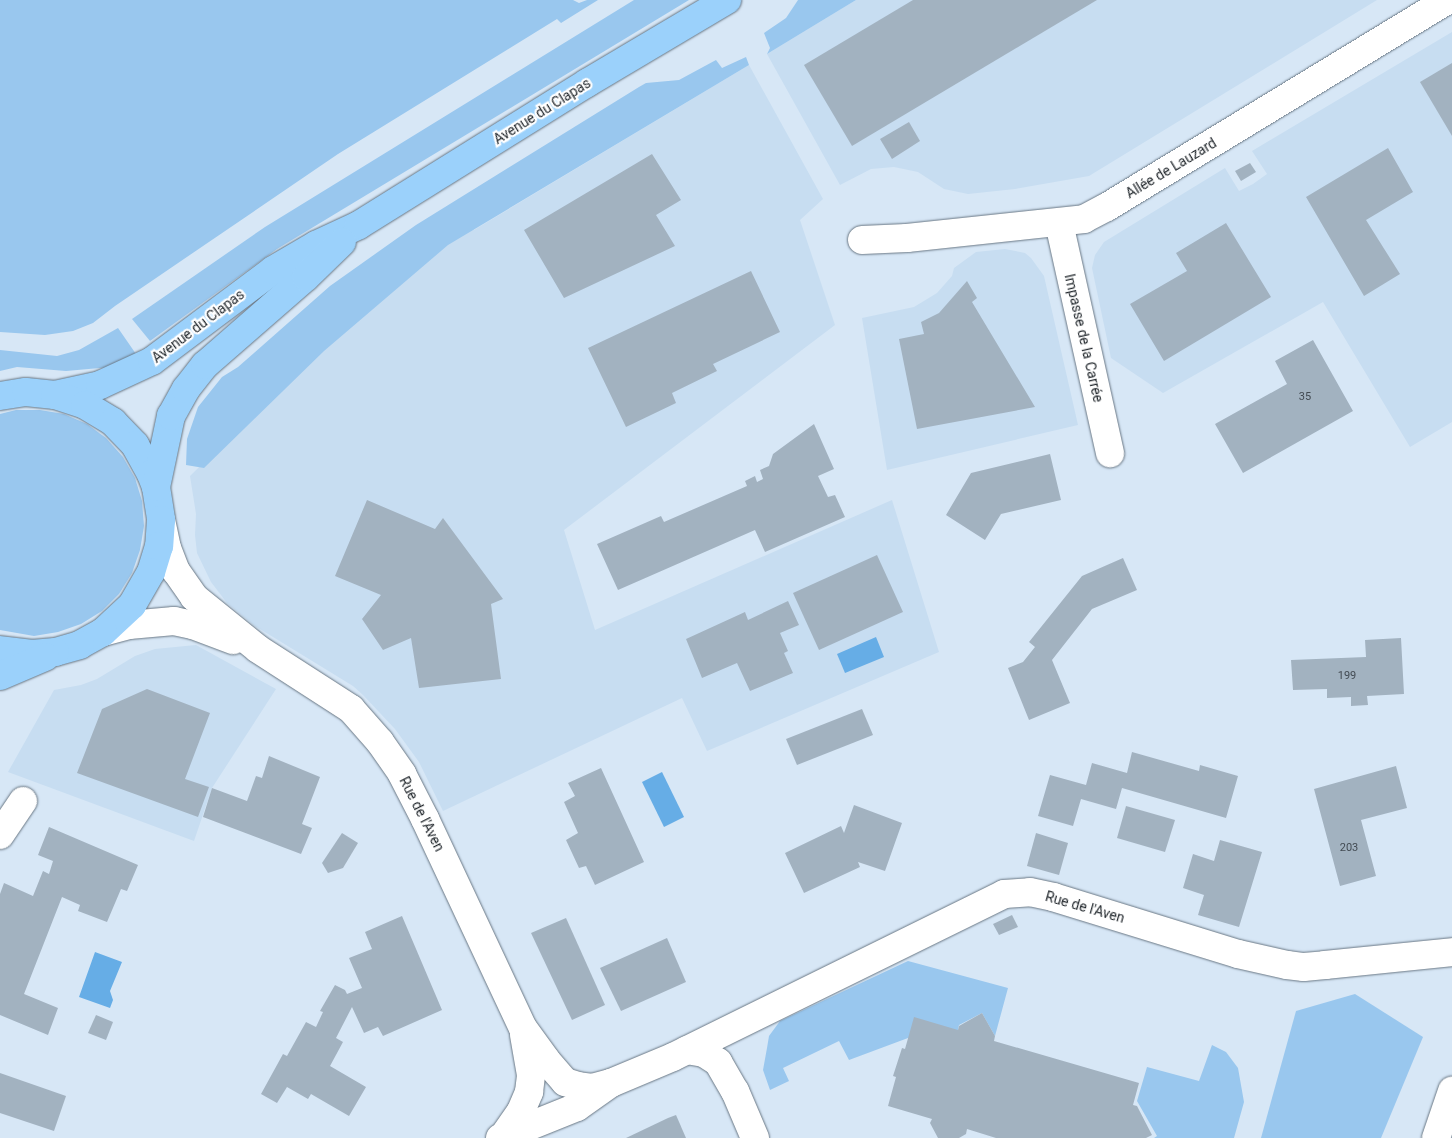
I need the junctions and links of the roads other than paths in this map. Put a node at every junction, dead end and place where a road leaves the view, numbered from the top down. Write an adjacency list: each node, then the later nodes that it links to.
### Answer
1 (727, 0): 4 (main road, Avenue du Clapas)
2 (1448, 0): 3 (street, Allée de Lauzard)
3 (1059, 223): 5 (street, Allée de Lauzard); 8 (street, Impasse de la Carrée)
4 (359, 226): 6 (main road, Avenue du Clapas); 9 (main road, Avenue du Clapas)
5 (862, 240)
6 (55, 395): 7 (main road); 9 (main road)
7 (0, 396)
8 (1110, 452)
9 (156, 487): 10 (main road)
10 (160, 520): 11 (main road); 12 (street, Rue de l'Aven)
11 (103, 632): 12 (street, Rue de l'Aven); 14 (main road)
12 (258, 649): 19 (street, Rue de l'Aven)
13 (0, 650): 14 (main road)
14 (55, 652): 15 (main road)
15 (0, 676)
16 (23, 801): 17 (street)
17 (0, 835)
18 (1452, 952): 20 (street, Rue de l'Aven)
19 (523, 1028): 21 (street, Rue de l'Aven); 23 (street, Rue de l'Aven)
20 (688, 1050): 21 (street, Rue de l'Aven); 24 (street)
21 (610, 1082): 23 (street, Rue de l'Aven)
22 (1452, 1091): 25 (street)
23 (502, 1136)
24 (755, 1138)
25 (1436, 1138)

